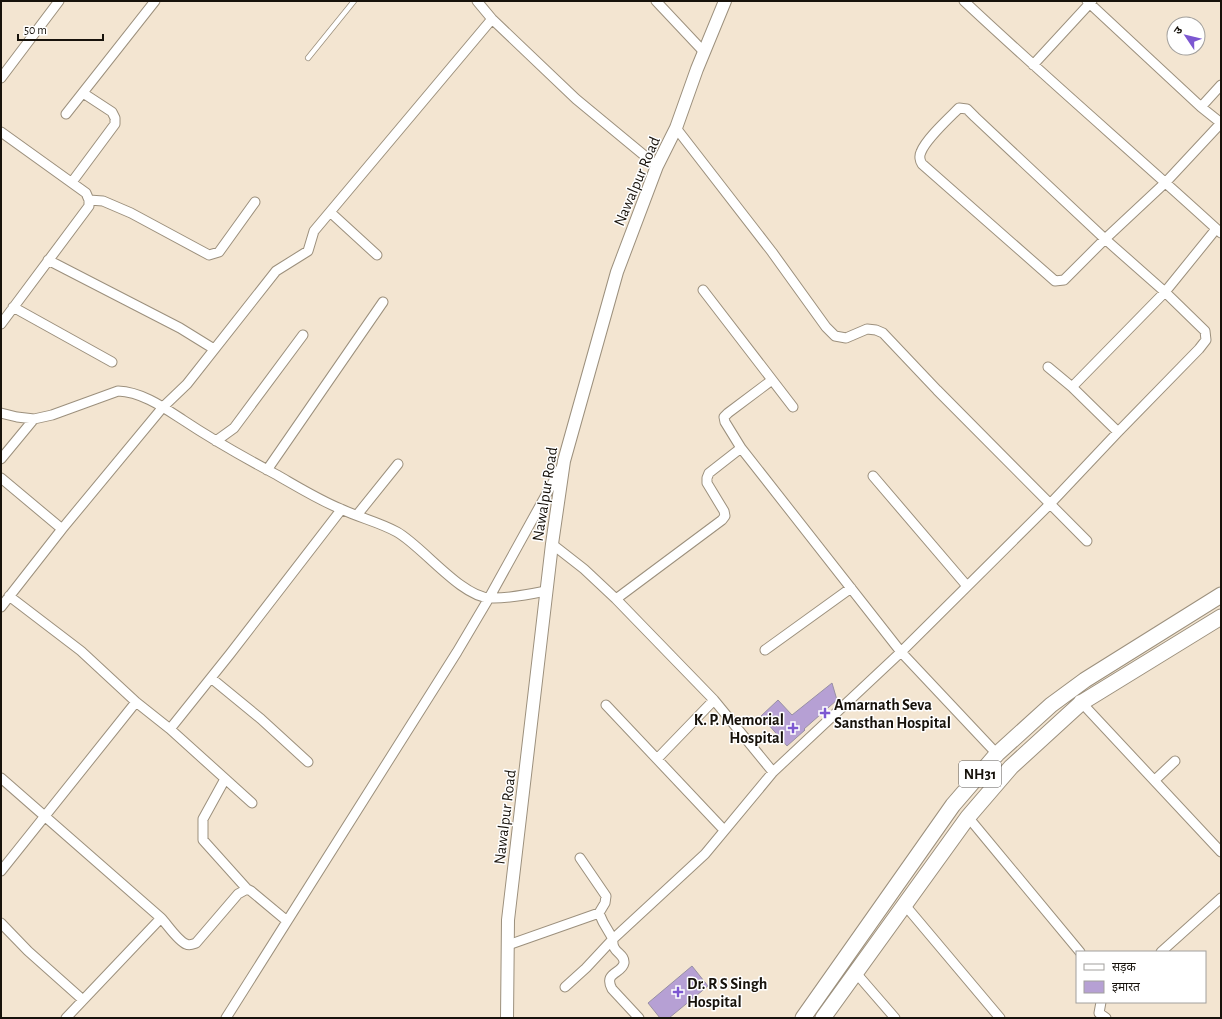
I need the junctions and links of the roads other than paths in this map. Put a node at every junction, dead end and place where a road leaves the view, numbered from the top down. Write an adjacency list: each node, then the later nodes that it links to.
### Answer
1 (59, 1): 13 (street)
2 (155, 1): 15 (street)
3 (354, 1): 11 (lane)
4 (477, 1): 9 (street)
5 (656, 1): 10 (street)
6 (724, 1): 10 (street, Nawalpur Road)
7 (964, 1): 12 (street)
8 (1089, 2): 12 (street); 16 (street)
9 (492, 19): 21 (street); 26 (street)
10 (704, 52): 19 (street, Nawalpur Road)
11 (308, 58)
12 (1033, 65): 23 (street)
13 (1, 78)
14 (1221, 85): 16 (street)
15 (83, 93): 17 (street); 22 (street)
16 (1201, 107): 18 (street)
17 (66, 114)
18 (1221, 123): 23 (street)
19 (676, 128): 21 (street, Nawalpur Road); 55 (street)
20 (1, 132): 22 (street)
21 (657, 166): 50 (street, Nawalpur Road)
22 (72, 182): 24 (street)
23 (1166, 182): 27 (street); 28 (street)
24 (89, 200): 25 (street); 30 (street)
25 (255, 202)
26 (330, 212): 29 (street); 37 (street)
27 (1219, 231): 32 (street)
28 (1105, 238): 28 (street); 32 (street)
29 (376, 255)
30 (48, 260): 34 (street); 37 (street)
31 (704, 290): 40 (street)
32 (1165, 292): 41 (street); 46 (street)
33 (383, 302): 52 (street)
34 (7, 310): 35 (street); 38 (street)
35 (1, 324)
36 (303, 335): 47 (street)
37 (214, 349): 43 (street)
38 (112, 362)
39 (1048, 367): 41 (street)
40 (772, 380): 42 (street); 48 (street)
41 (1072, 387): 46 (street)
42 (793, 407)
43 (164, 408): 45 (street); 47 (street); 58 (street)
44 (1, 414): 45 (street)
45 (34, 419): 49 (street)
46 (1118, 432): 55 (street)
47 (216, 441): 52 (street)
48 (741, 448): 62 (street); 67 (street)
49 (1, 459)
50 (564, 461): 60 (street, Nawalpur Road); 66 (street)
51 (398, 464): 57 (street)
52 (267, 470): 56 (street)
53 (873, 476): 61 (street)
54 (1, 478): 58 (street)
55 (1050, 504): 59 (street); 61 (street)
56 (341, 510): 57 (street); 72 (street)
57 (357, 515): 66 (street)
58 (62, 529): 65 (street)
59 (1087, 541)
60 (552, 544): 63 (street, Nawalpur Road); 67 (street)
61 (967, 586): 71 (street)
62 (851, 588): 70 (street); 71 (street)
63 (546, 591): 66 (street); 103 (street, Nawalpur Road)
64 (1221, 595): 73 (highway, NH31)
65 (9, 596): 68 (street); 75 (street)
66 (488, 598): 100 (street)
67 (616, 599): 74 (street)
68 (1, 607)
69 (1221, 617): 76 (highway, NH31)
70 (765, 650)
71 (901, 652): 79 (street); 83 (street)
72 (211, 678): 78 (street); 82 (street)
73 (1071, 690): 76 (street); 79 (highway, NH31)
74 (714, 700): 80 (street); 83 (street)
75 (136, 702): 78 (street); 88 (street)
76 (1081, 703): 86 (street); 89 (highway, NH31)
77 (606, 705): 80 (street)
78 (170, 729): 85 (street)
79 (997, 754): 114 (highway, NH31)
80 (657, 759): 90 (street)
81 (1175, 761): 86 (street)
82 (308, 762)
83 (773, 772): 90 (street)
84 (1, 778): 88 (street)
85 (225, 779): 87 (street); 95 (street)
86 (1155, 780): 91 (street)
87 (252, 803)
88 (45, 816): 94 (street); 99 (street)
89 (968, 817): 97 (highway, NH31); 104 (street)
90 (724, 830): 102 (street)
91 (1218, 841): 92 (street)
92 (1221, 852)
93 (580, 858): 98 (street)
94 (1, 871)
95 (247, 889): 99 (street); 100 (street)
96 (1221, 898): 105 (street)
97 (904, 904): 106 (highway, NH31); 117 (street)
98 (599, 913): 102 (street); 103 (street)
99 (161, 918): 108 (street)
100 (287, 921): 111 (street)
101 (1, 923): 108 (street)
102 (613, 939): 107 (street); 113 (street)
103 (508, 945): 112 (street, Nawalpur Road)
104 (1079, 951)
105 (1162, 951)
106 (856, 973): 115 (highway, NH31); 116 (street)
107 (565, 987)
108 (83, 1000): 110 (street)
109 (1101, 1003): 118 (street)
110 (70, 1017)
111 (226, 1018)
112 (507, 1018)
113 (639, 1018)
114 (803, 1018)
115 (823, 1018)
116 (895, 1018)
117 (1000, 1018)
118 (1106, 1018)

